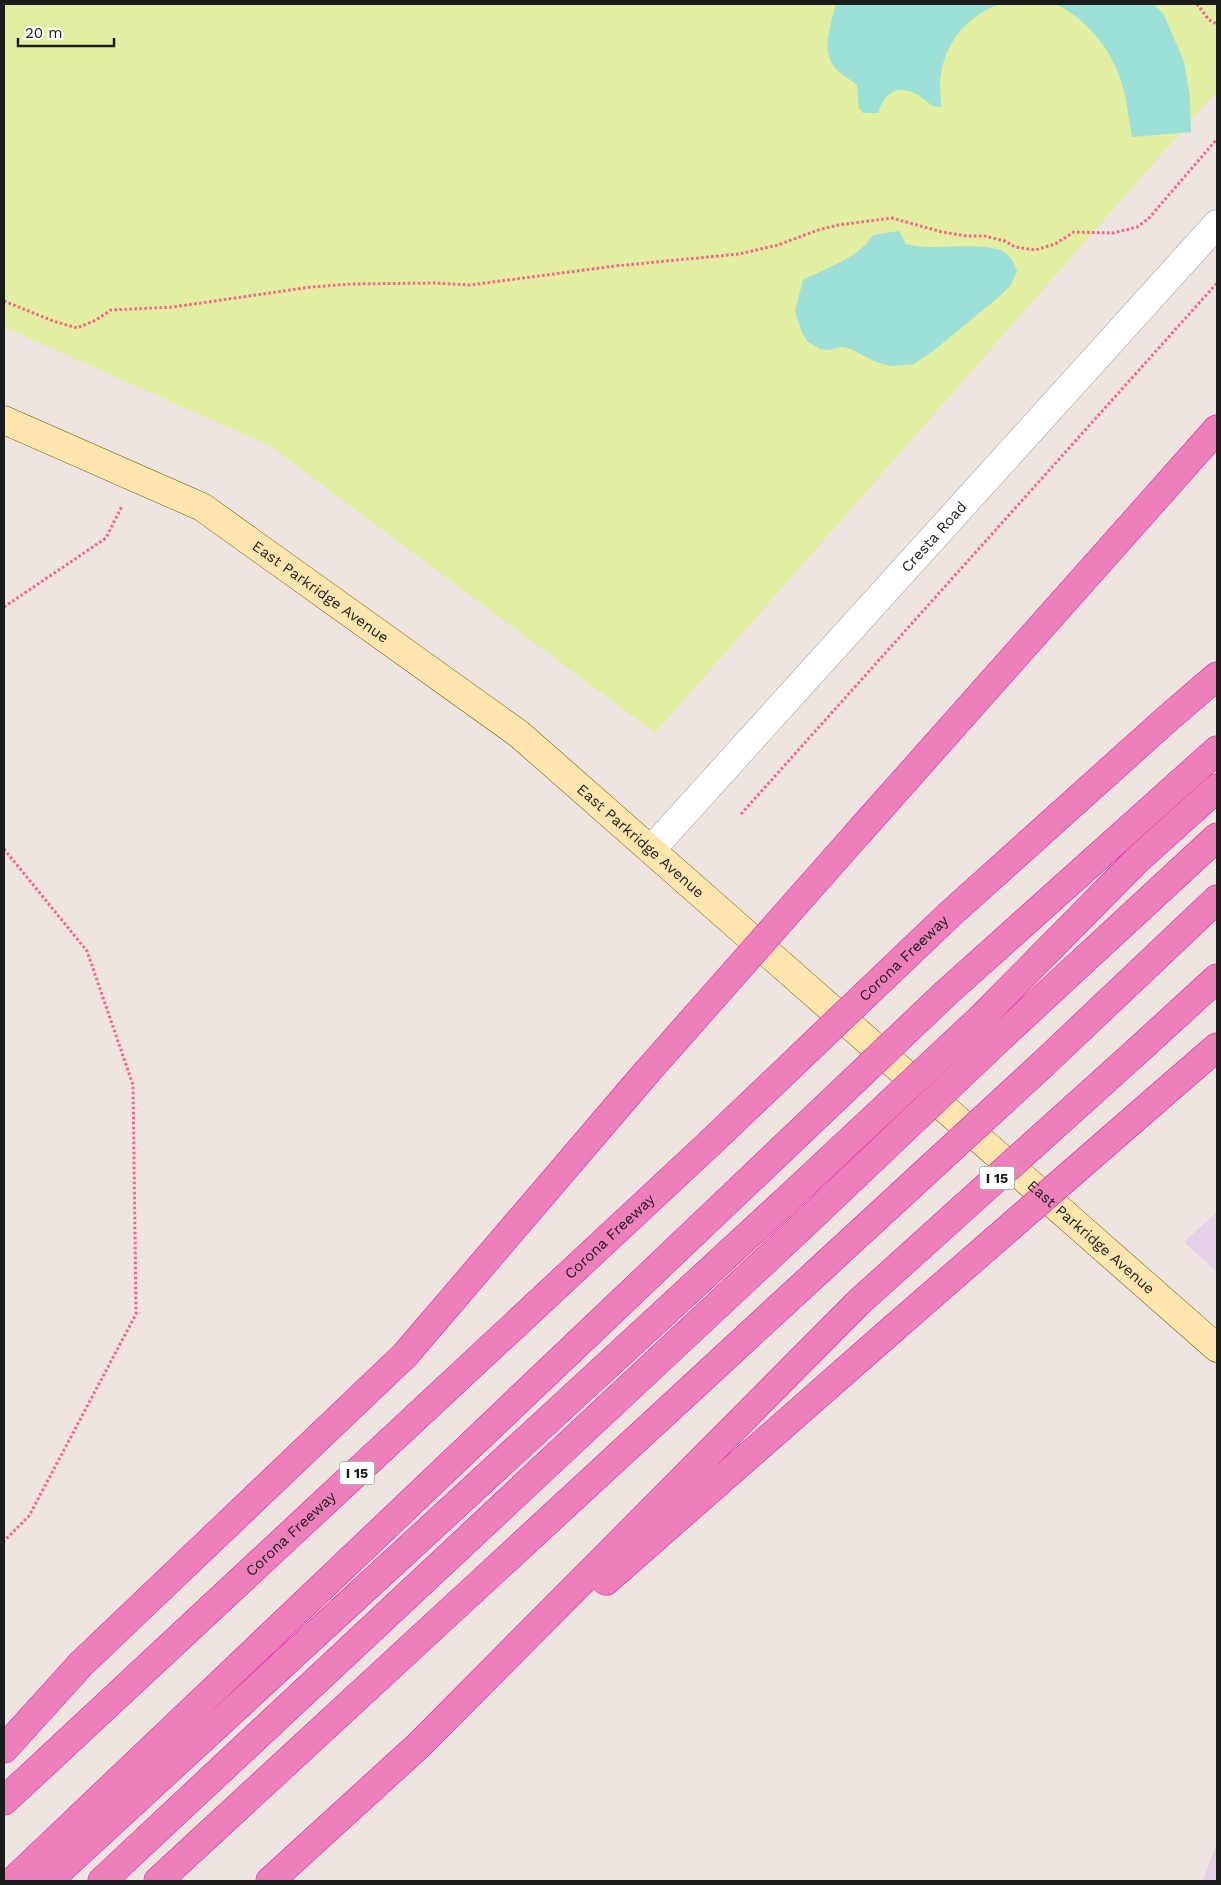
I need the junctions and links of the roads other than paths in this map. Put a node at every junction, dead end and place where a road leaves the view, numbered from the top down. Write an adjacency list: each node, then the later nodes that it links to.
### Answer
1 (1217, 224): 10 (street, Cresta Road)
2 (4, 420): 10 (main road, East Parkridge Avenue)
3 (1217, 429): 16 (highway, bridge)
4 (1217, 660): 6 (highway)
5 (1217, 676): 6 (highway, Corona Freeway / I 15)
6 (1167, 719): 17 (highway, Corona Freeway / I 15, bridge)
7 (1217, 750): 18 (highway, bridge)
8 (1217, 788): 19 (highway, bridge)
9 (1217, 837): 20 (highway, bridge)
10 (651, 850): 14 (main road, East Parkridge Avenue)
11 (1217, 899): 21 (highway, bridge)
12 (1217, 978): 15 (highway, I 15, bridge)
13 (1217, 1047): 15 (highway, bridge)
14 (1217, 1348)
15 (419, 1745): 22 (highway, I 15)
16 (4, 1749)
17 (4, 1801)
18 (13, 1881)
19 (48, 1881)
20 (102, 1881)
21 (158, 1881)
22 (270, 1881)

